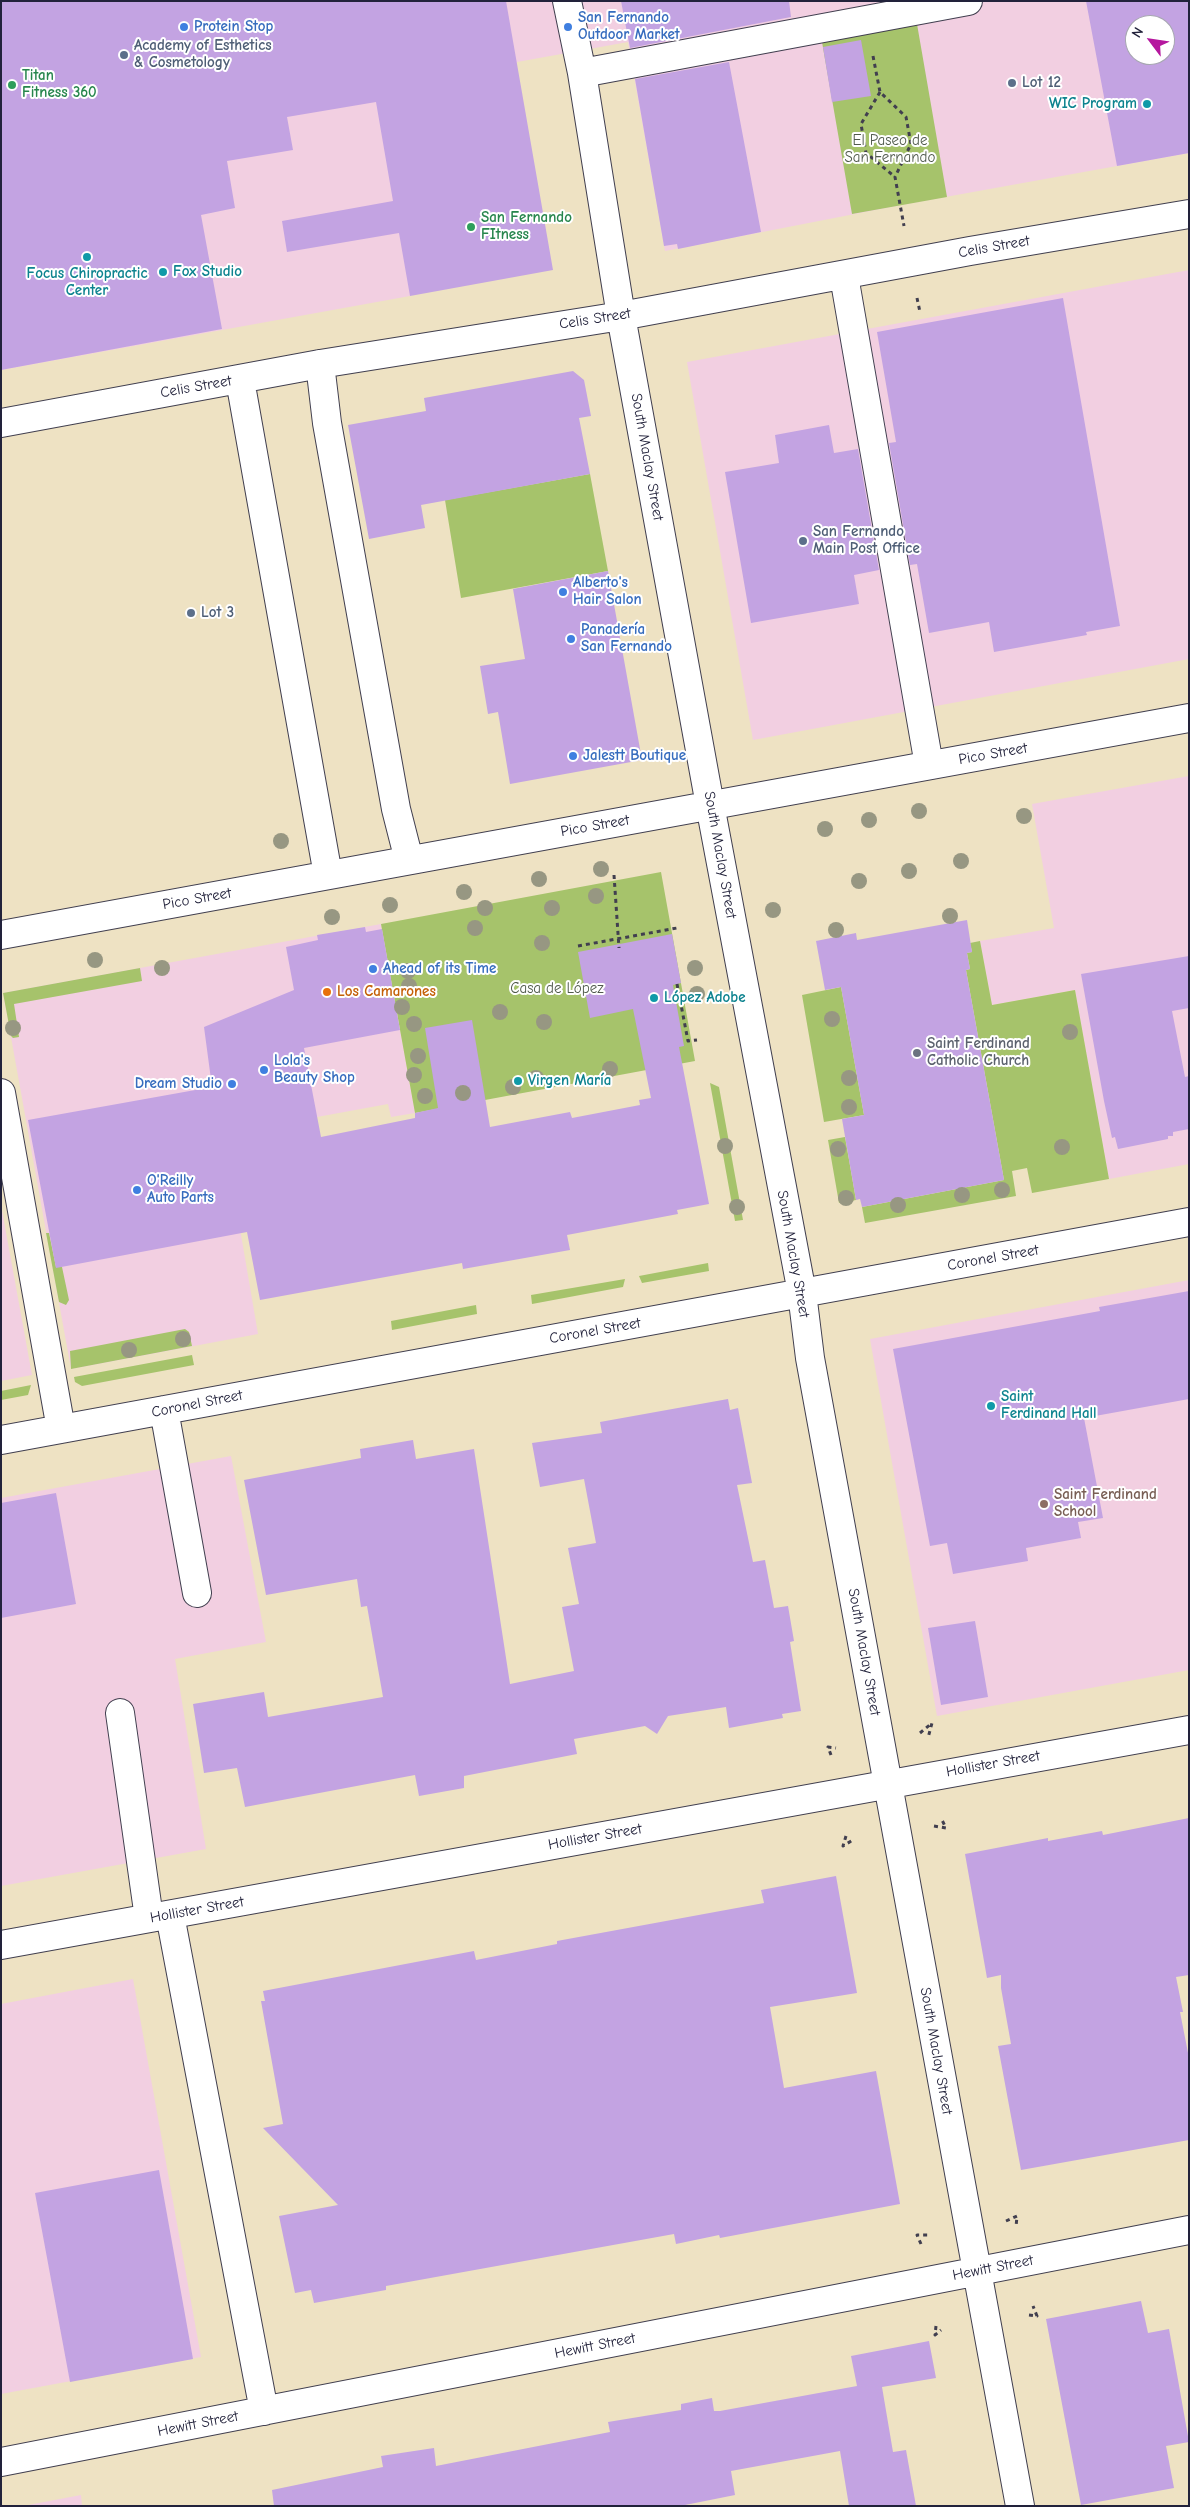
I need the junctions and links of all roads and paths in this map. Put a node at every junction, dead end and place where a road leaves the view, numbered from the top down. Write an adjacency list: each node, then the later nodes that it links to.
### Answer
1 (567, 1): 4 (street, South Maclay Street)
2 (968, 1): 3 (street)
3 (866, 18): 4 (street); 5 (path)
4 (582, 73): 10 (street, South Maclay Street)
5 (880, 92): 6 (path); 6 (path)
6 (895, 177): 8 (path)
7 (1189, 214): 9 (street, Celis Street)
8 (905, 229)
9 (844, 276): 10 (street, Celis Street); 15 (street)
10 (621, 316): 11 (street, Celis Street); 16 (street, South Maclay Street)
11 (320, 364): 12 (street, Celis Street); 17 (street)
12 (240, 380): 13 (street, Celis Street); 18 (street)
13 (1, 423)
14 (1189, 718): 15 (street, Pico Street)
15 (929, 765): 16 (street, Pico Street)
16 (710, 805): 17 (street, Pico Street); 29 (street, South Maclay Street)
17 (408, 860): 18 (street, Pico Street)
18 (328, 875): 21 (street, Pico Street)
19 (614, 875): 22 (path)
20 (677, 928): 22 (path)
21 (1, 935)
22 (618, 939): 23 (path); 24 (path)
23 (578, 946)
24 (619, 948)
25 (677, 984): 26 (path)
26 (697, 1040)
27 (1, 1093): 31 (street)
28 (1189, 1222): 29 (street, Coronel Street)
29 (802, 1293): 30 (street, Coronel Street); 40 (street, South Maclay Street)
30 (164, 1410): 31 (street, Coronel Street); 33 (street)
31 (61, 1429): 32 (street, Coronel Street)
32 (1, 1440)
33 (197, 1593)
34 (120, 1714): 45 (street)
35 (1189, 1730): 40 (street, Hollister Street)
36 (920, 1733): 37 (path)
37 (928, 1738)
38 (836, 1748): 39 (path)
39 (831, 1755)
40 (888, 1783): 45 (street, Hollister Street); 52 (street, South Maclay Street)
41 (941, 1818): 42 (path)
42 (934, 1826)
43 (846, 1836): 44 (path)
44 (852, 1840)
45 (160, 1917): 46 (street, Hollister Street); 57 (street)
46 (1, 1946)
47 (1006, 2221): 48 (path)
48 (1016, 2228)
49 (1189, 2230): 52 (street, Hewitt Street)
50 (929, 2235): 51 (path)
51 (921, 2244)
52 (977, 2272): 57 (street, Hewitt Street); 59 (street, South Maclay Street)
53 (1033, 2306): 54 (path)
54 (1029, 2315)
55 (936, 2326): 56 (path)
56 (941, 2330)
57 (264, 2410): 58 (street, Hewitt Street)
58 (1, 2462)
59 (1020, 2506)

